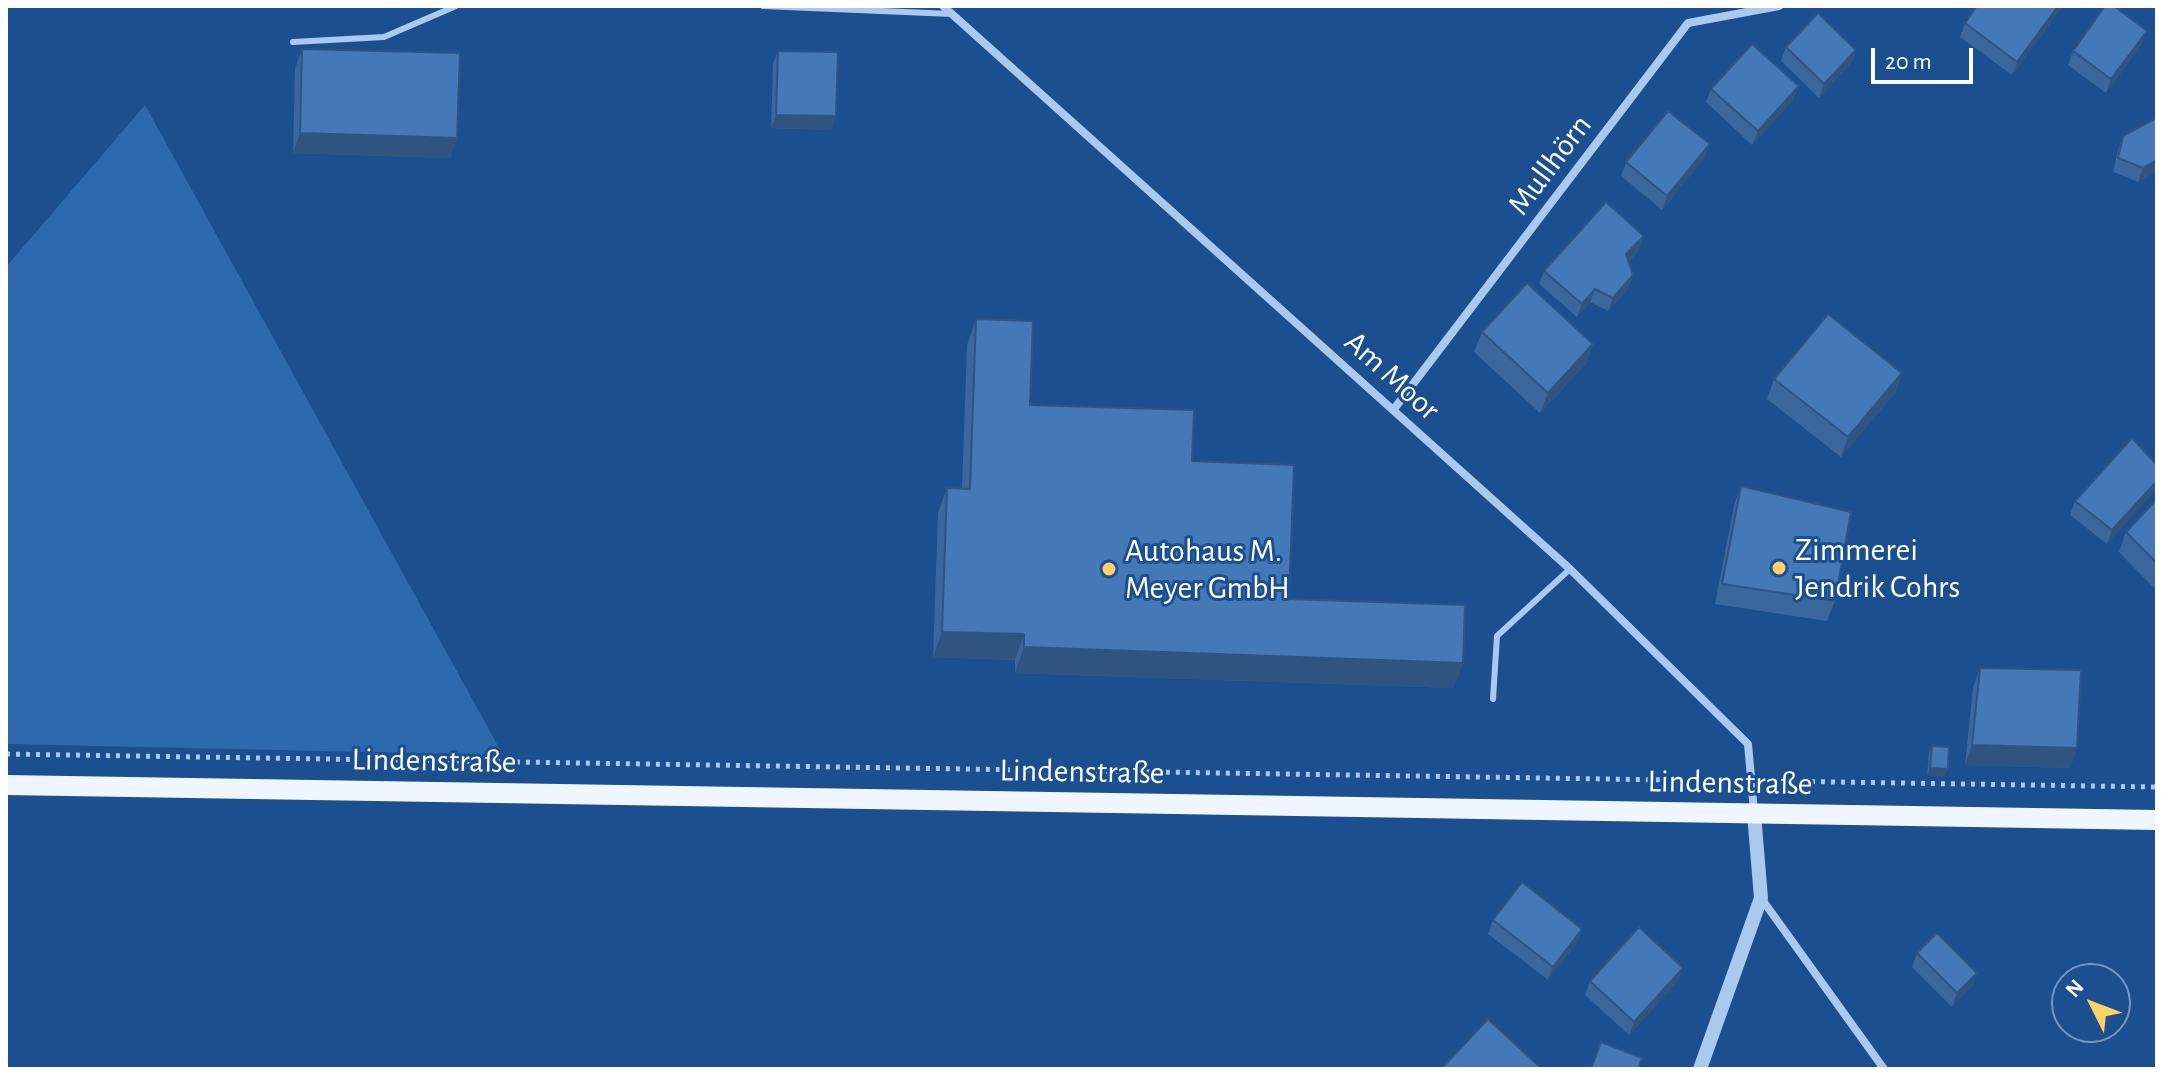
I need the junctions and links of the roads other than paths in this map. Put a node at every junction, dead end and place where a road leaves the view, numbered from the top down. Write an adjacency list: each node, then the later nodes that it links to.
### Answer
1 (456, 6): 6 (lane)
2 (763, 6): 5 (lane)
3 (943, 6): 5 (street, Am Moor)
4 (1779, 6): 7 (street, Mullhörn)
5 (952, 14): 7 (street, Am Moor)
6 (293, 42)
7 (1394, 409): 8 (street, Am Moor)
8 (1570, 569): 9 (lane); 11 (street, Am Moor)
9 (1493, 699)
10 (6, 785): 11 (main road, Lindenstraße)
11 (1754, 814): 12 (main road, Lindenstraße); 13 (street)
12 (2157, 820)
13 (1761, 898): 14 (street); 15 (street)
14 (1700, 1069)
15 (1884, 1069)

